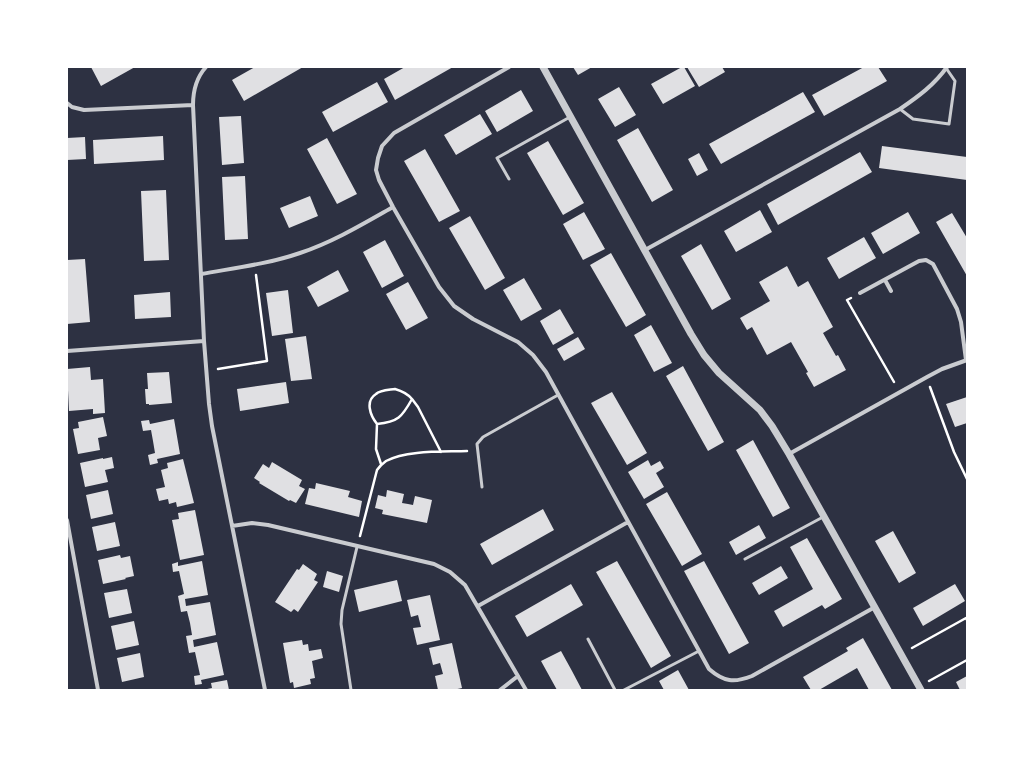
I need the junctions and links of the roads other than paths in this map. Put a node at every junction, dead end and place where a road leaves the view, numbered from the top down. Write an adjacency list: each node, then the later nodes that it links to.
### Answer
1 (206, 67): 6 (street)
2 (509, 67): 10 (street)
3 (543, 67): 8 (street)
4 (947, 67): 7 (street); 7 (lane)
5 (67, 103): 6 (street)
6 (193, 105): 12 (street)
7 (900, 108): 11 (street)
8 (570, 117): 9 (lane); 11 (street)
9 (509, 179)
10 (393, 207): 12 (street); 19 (street)
11 (645, 250): 20 (street)
12 (201, 274): 16 (street)
13 (885, 280): 14 (street); 15 (street); 18 (street)
14 (891, 291)
15 (860, 293)
16 (204, 341): 17 (street); 25 (street)
17 (67, 351)
18 (966, 360): 20 (street)
19 (558, 395): 21 (lane); 24 (street)
20 (789, 454): 22 (street)
21 (482, 488)
22 (824, 516): 27 (lane); 29 (street)
23 (67, 520): 34 (street)
24 (628, 522): 28 (street); 31 (street)
25 (232, 526): 26 (street); 35 (street)
26 (357, 546): 28 (street); 36 (lane)
27 (745, 559)
28 (478, 606): 32 (street)
29 (875, 607): 31 (street); 33 (street)
30 (588, 639): 39 (lane)
31 (699, 651): 40 (lane)
32 (518, 676): 37 (street); 38 (street)
33 (920, 688)
34 (98, 690)
35 (265, 690)
36 (351, 690)
37 (500, 690)
38 (526, 690)
39 (615, 690)
40 (624, 690)

